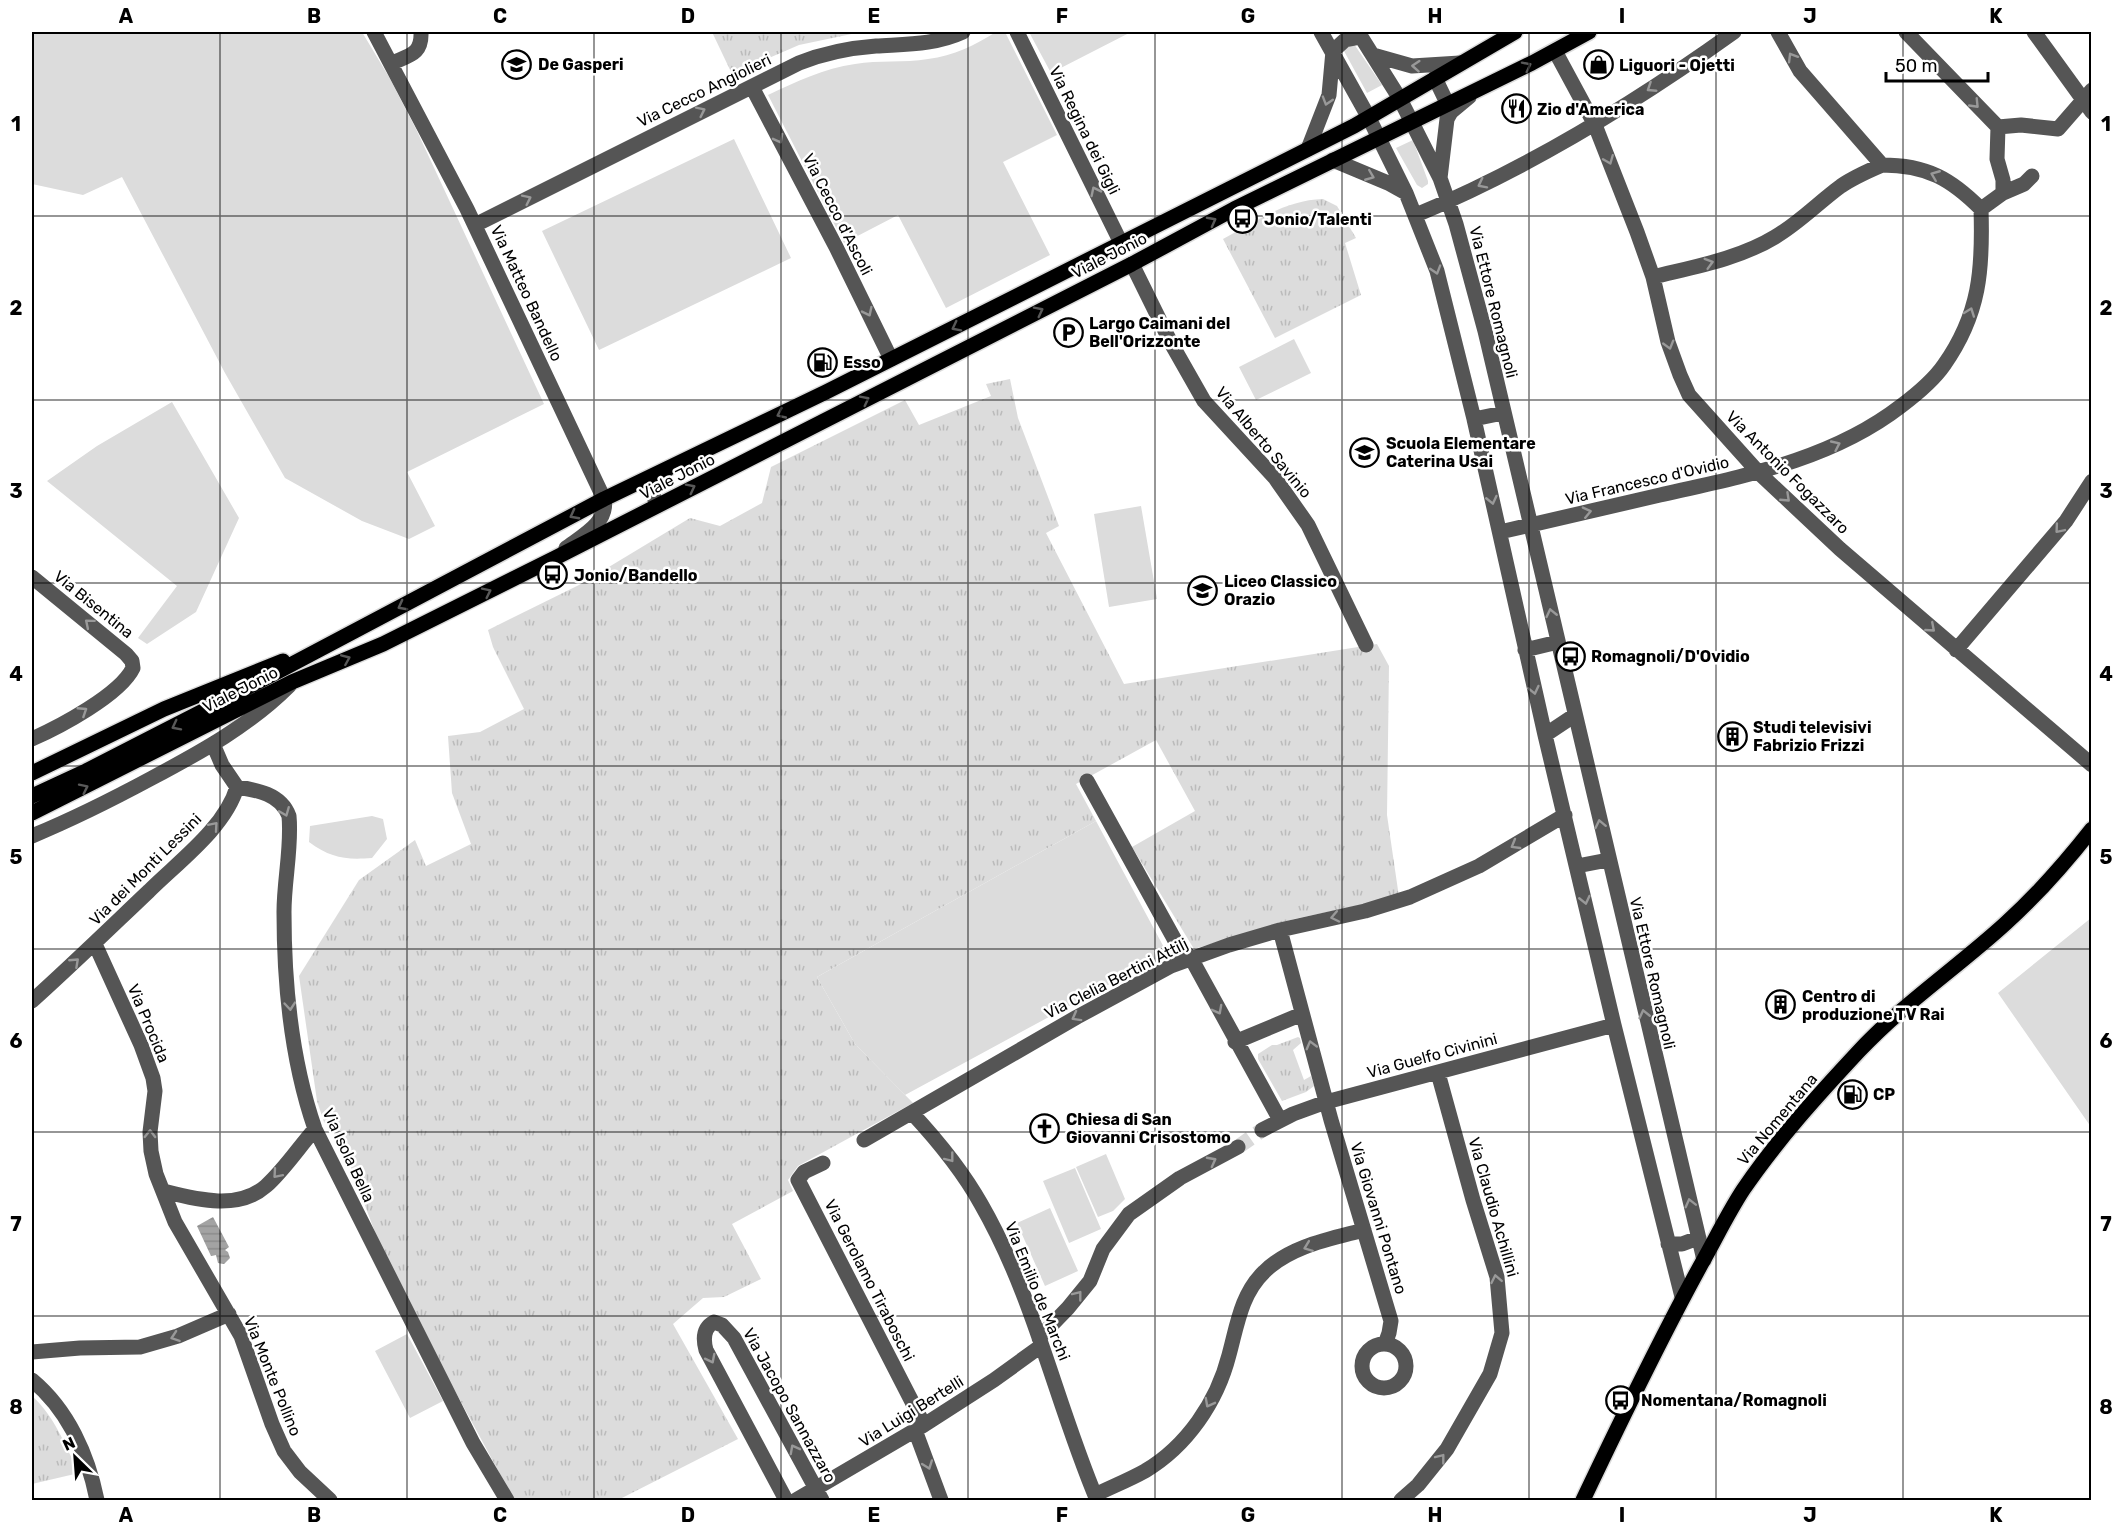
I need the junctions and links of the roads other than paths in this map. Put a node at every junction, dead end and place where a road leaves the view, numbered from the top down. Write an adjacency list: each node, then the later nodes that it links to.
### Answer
1 (374, 32): 16 (street, Via Matteo Bandello)
2 (421, 32): 16 (street)
3 (963, 32): 19 (street, Via Cecco Angiolieri)
4 (1017, 32): 40 (street, Via Regina dei Gigli, one-way to 4)
5 (1321, 32): 13 (street)
6 (1515, 32): 17 (main road, Viale Jonio)
7 (1589, 32): 14 (main road, Viale Jonio)
8 (1734, 32): 26 (street, one-way to 26)
9 (1778, 32): 31 (street, one-way to 9)
10 (1906, 32): 27 (street, one-way to 27)
11 (2034, 32): 22 (street)
12 (1360, 34): 13 (street); 15 (street, Via Ettore Romagnoli)
13 (1333, 51): 24 (street); 29 (street, one-way to 29)
14 (1556, 51): 20 (main road, Viale Jonio, one-way to 14); 26 (street, Via Antonio Fogazzaro)
15 (1373, 55): 17 (street, one-way to 15); 21 (street, Via Ettore Romagnoli)
16 (392, 63): 39 (street, Via Matteo Bandello)
17 (1460, 63): 18 (main road, Viale Jonio)
18 (1435, 78): 21 (main road, Viale Jonio); 23 (street)
19 (752, 87): 39 (street, Via Cecco Angiolieri, one-way to 19); 43 (street, Via Cecco d'Ascoli, one-way to 43)
20 (1475, 92): 23 (main road, Viale Jonio); 33 (street)
21 (1400, 99): 24 (main road, Viale Jonio); 25 (street, Via Ettore Romagnoli)
22 (2089, 100): 27 (street)
23 (1448, 105): 25 (main road, Viale Jonio)
24 (1369, 118): 28 (street); 29 (main road, Viale Jonio)
25 (1412, 122): 28 (main road, Viale Jonio); 33 (street, Via Ettore Romagnoli)
26 (1595, 125): 36 (street, one-way to 36); 42 (street, Via Antonio Fogazzaro, one-way to 42)
27 (1998, 127): 35 (street)
28 (1379, 138): 30 (main road, Viale Jonio); 34 (street)
29 (1308, 149): 40 (main road, Viale Jonio)
30 (1333, 160): 34 (street, one-way to 34); 41 (main road, Viale Jonio, one-way to 30)
31 (1882, 165): 37 (street, one-way to 31); 42 (street, one-way to 31)
32 (2032, 176): 35 (street)
33 (1440, 177): 36 (street, Via Ettore Romagnoli)
34 (1406, 193): 38 (street)
35 (2003, 194): 37 (street)
36 (1449, 201): 38 (street); 44 (street, Via Ettore Romagnoli)
37 (1982, 209): 47 (street, Via Francesco d'Ovidio, one-way to 37)
38 (1416, 215): 45 (street, one-way to 45)
39 (475, 225): 49 (street, Via Matteo Bandello)
40 (1121, 243): 43 (main road, Viale Jonio, one-way to 43)
41 (1132, 264): 50 (main road, Viale Jonio, one-way to 41); 57 (street, Via Alberto Savinio)
42 (1653, 277): 47 (street, Via Antonio Fogazzaro, one-way to 47)
43 (891, 359): 46 (main road, Viale Jonio, one-way to 46)
44 (1503, 413): 45 (street); 51 (street, Via Ettore Romagnoli)
45 (1474, 419): 52 (street, one-way to 52)
46 (672, 466): 49 (main road, Viale Jonio); 50 (street)
47 (1759, 473): 51 (street, Via Francesco d'Ovidio, one-way to 47); 59 (street, Via Antonio Fogazzaro, one-way to 59)
48 (2091, 481): 59 (street, one-way to 59)
49 (604, 499): 53 (street); 55 (main road, Viale Jonio, one-way to 55)
50 (658, 506): 53 (main road, Viale Jonio)
51 (1530, 525): 52 (street, Via Francesco d'Ovidio); 56 (street, Via Ettore Romagnoli, one-way to 51)
52 (1500, 532): 58 (street)
53 (555, 558): 60 (main road, Viale Jonio, one-way to 53)
54 (32, 577): 63 (street, Via Bisentina, one-way to 54)
55 (339, 640): 66 (main road); 69 (main road, Viale Jonio, one-way to 69)
56 (1558, 642): 58 (street); 61 (street, Via Ettore Romagnoli)
57 (1366, 645)
58 (1525, 650): 62 (street, one-way to 62)
59 (1956, 650): 65 (street, Via Antonio Fogazzaro)
60 (292, 682): 64 (street); 70 (main road, Viale Jonio, one-way to 60)
61 (1575, 715): 62 (street); 74 (street, Via Ettore Romagnoli, one-way to 61)
62 (1545, 735): 71 (street)
63 (32, 739)
64 (213, 744): 68 (street); 73 (street)
65 (2091, 765)
66 (32, 772)
67 (1087, 781): 78 (street)
68 (237, 787): 77 (street, Via dei Monti Lessini, one-way to 68); 87 (street, Via Isola Bella, one-way to 87)
69 (32, 796)
70 (32, 813)
71 (1565, 815): 75 (street); 76 (street, Via Clelia Bertini Attilj, one-way to 76)
72 (2091, 829): 96 (main road, Via Nomentana)
73 (32, 836)
74 (1608, 860): 75 (street); 94 (street, Via Ettore Romagnoli, one-way to 74)
75 (1577, 866): 81 (street, one-way to 81)
76 (1280, 930): 78 (street, Via Clelia Bertini Attilj); 80 (street, Via Giovanni Pontano)
77 (95, 944): 79 (street, Via dei Monti Lessini, one-way to 77); 92 (street, Via Procida, one-way to 77)
78 (1191, 958): 82 (street, one-way to 82); 85 (street, Via Clelia Bertini Attilj, one-way to 85)
79 (32, 1001)
80 (1302, 1014): 82 (street); 84 (street, Via Giovanni Pontano, one-way to 80)
81 (1614, 1025): 83 (street, Via Guelfo Civinini); 95 (street)
82 (1235, 1042): 86 (street)
83 (1438, 1073): 84 (street, Via Guelfo Civinini); 112 (street, Via Claudio Achillini, one-way to 83)
84 (1326, 1102): 86 (street, Via Guelfo Civinini); 93 (street, Via Giovanni Pontano)
85 (912, 1113): 89 (street, Via Clelia Bertini Attilj); 99 (street, Via Emilio de Marchi, one-way to 99)
86 (1280, 1120): 88 (street, Via Guelfo Civinini)
87 (315, 1129): 92 (street, one-way to 92); 108 (street, Via Isola Bella)
88 (1262, 1130)
89 (864, 1140)
90 (1238, 1147): 99 (street, one-way to 90)
91 (823, 1163): 103 (street, Via Gerolamo Tiraboschi)
92 (163, 1191): 98 (street, Via Monte Pollino)
93 (1364, 1230): 100 (street, Via Giovanni Pontano); 105 (street, one-way to 105)
94 (1698, 1238): 95 (street); 96 (street, Via Ettore Romagnoli)
95 (1668, 1244): 97 (street)
96 (1704, 1260): 97 (main road, Via Nomentana)
97 (1682, 1297): 113 (main road, Via Nomentana)
98 (229, 1314): 101 (street, one-way to 101); 107 (street, Via Monte Pollino)
99 (1040, 1342): 103 (street, Via Luigi Bertelli); 105 (street, Via Emilio de Marchi)
100 (1385, 1344)
101 (32, 1352)
102 (32, 1380): 106 (street)
103 (920, 1428): 104 (street, Via Luigi Bertelli); 111 (street, one-way to 111)
104 (819, 1495): 109 (street, Via Jacopo Sannazzaro, one-way to 109); 110 (street, Via Luigi Bertelli)
105 (1096, 1498)
106 (97, 1500)
107 (330, 1500)
108 (507, 1500)
109 (786, 1500)
110 (796, 1500)
111 (940, 1500)
112 (1401, 1500)
113 (1583, 1500)

